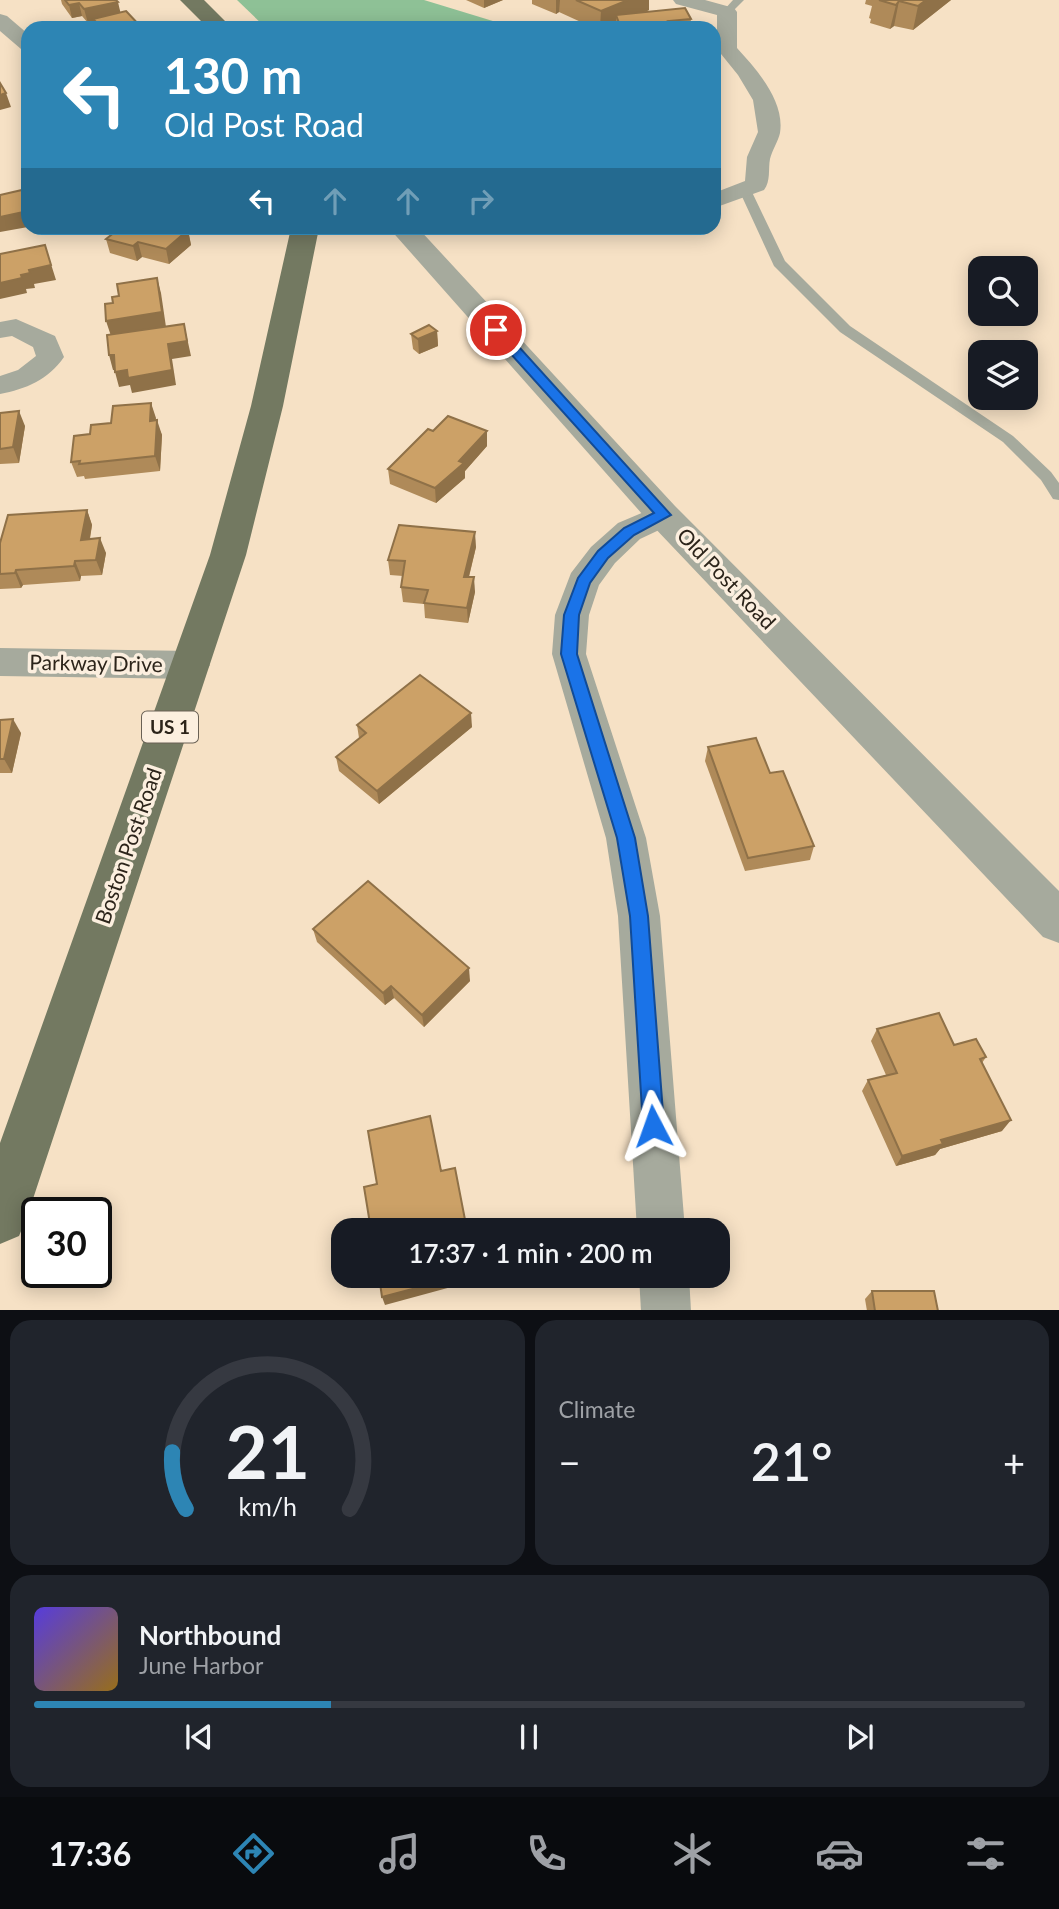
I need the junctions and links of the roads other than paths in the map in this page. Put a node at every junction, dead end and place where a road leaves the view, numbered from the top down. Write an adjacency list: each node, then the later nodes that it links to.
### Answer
1 (191, 0): 5 (main road)
2 (683, 0): 3 (street)
3 (733, 6): 7 (street)
4 (0, 19): 6 (street)
5 (214, 21)
6 (21, 47)
7 (745, 190): 8 (street); 13 (lane)
8 (721, 199)
9 (310, 235): 16 (main road, Boston Post Road / US 1)
10 (409, 235): 14 (street, Old Post Road)
11 (0, 330): 12 (street)
12 (0, 385)
13 (1059, 495)
14 (663, 515): 17 (street, Old Post Road); 19 (street)
15 (0, 662): 16 (street, Parkway Drive)
16 (192, 665): 18 (main road, Boston Post Road / US 1)
17 (1059, 922)
18 (0, 1217)
19 (660, 1218)
20 (665, 1288): 21 (street)
21 (666, 1310)

